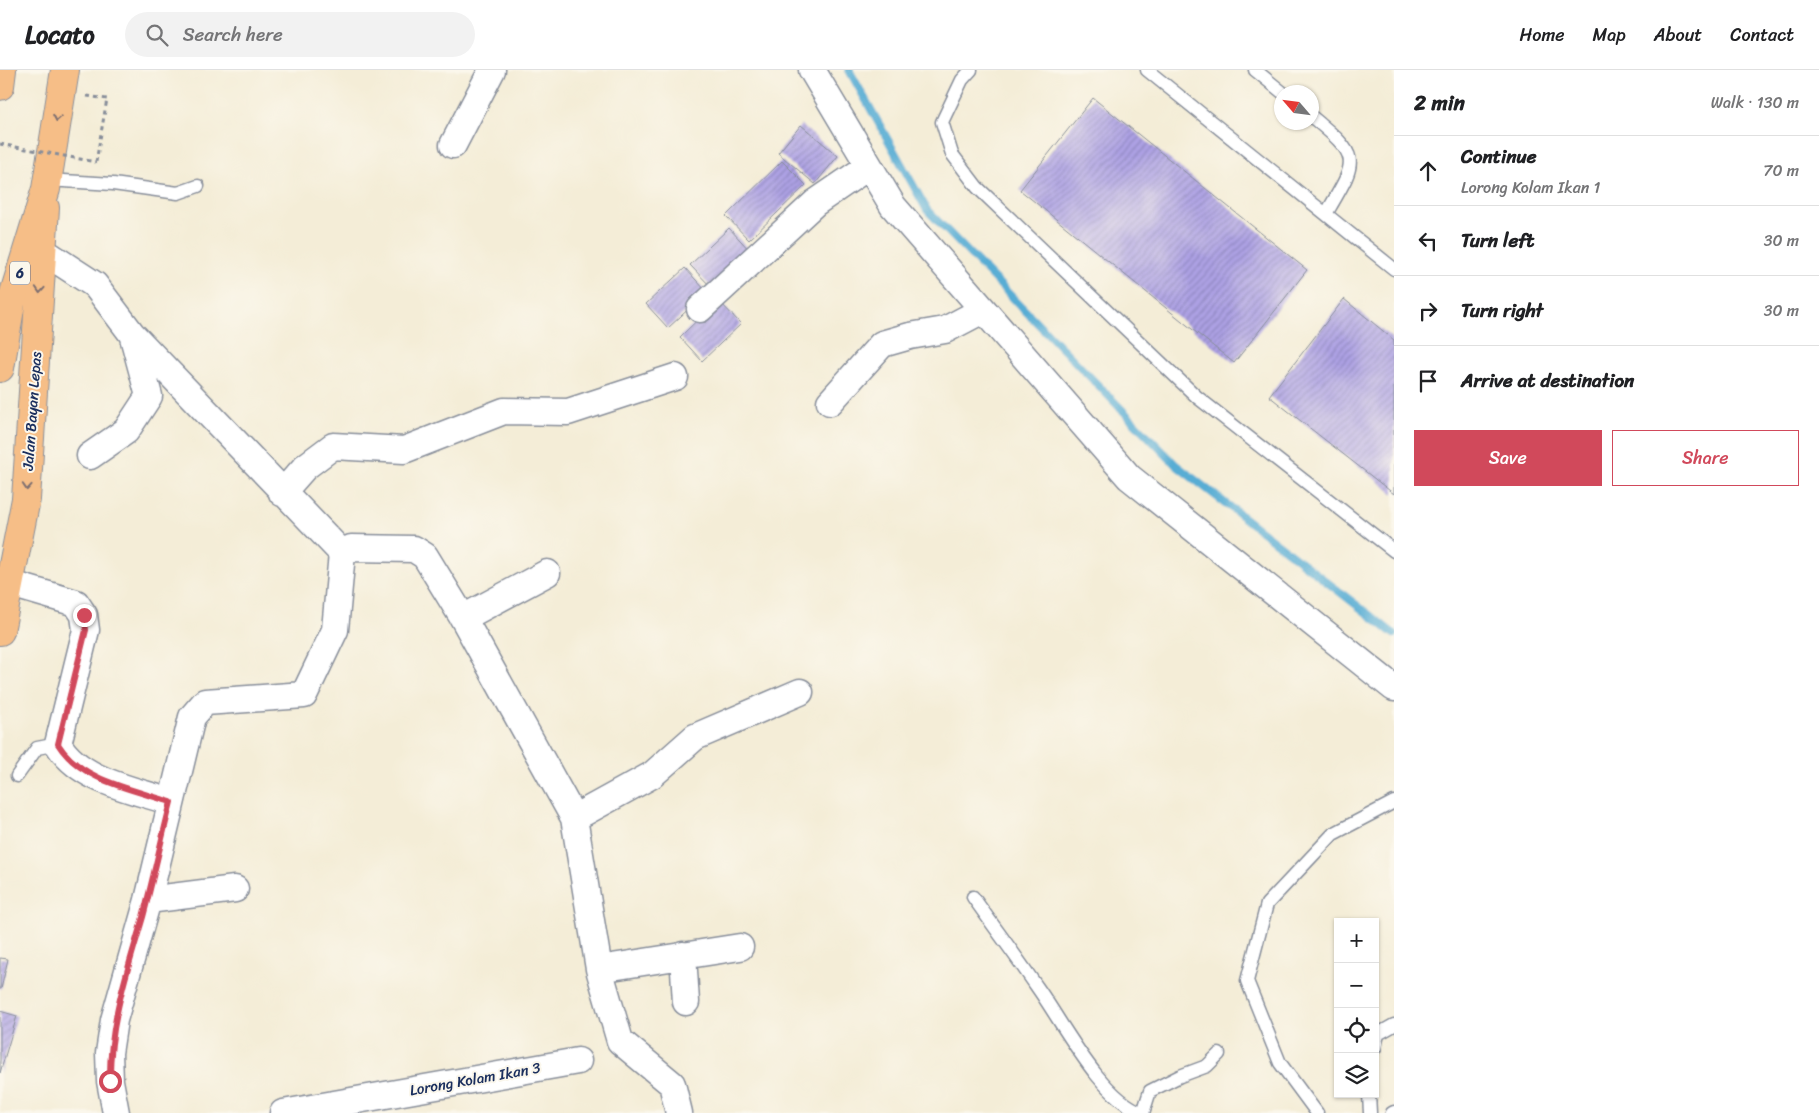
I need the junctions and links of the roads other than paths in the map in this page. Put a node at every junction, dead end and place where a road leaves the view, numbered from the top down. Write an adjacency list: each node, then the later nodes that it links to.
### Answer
1 (2, 70): 8 (main road)
2 (66, 70): 13 (main road, Jalan Bayan Lepas / 6, one-way to 13)
3 (492, 70): 11 (street)
4 (812, 70): 12 (street)
5 (971, 70): 26 (lane)
6 (1147, 70): 15 (lane)
7 (1254, 70): 9 (lane)
8 (0, 86)
9 (1274, 86)
10 (1319, 123): 15 (lane)
11 (453, 145)
12 (869, 166): 18 (street); 19 (street)
13 (46, 184): 14 (lane); 16 (main road, Jalan Bayan Lepas); 21 (main road, Jalan Bayan Lepas / 6)
14 (198, 186)
15 (1326, 214): 17 (lane)
16 (43, 251): 20 (street); 29 (main road, Jalan Bayan Lepas, one-way to 29)
17 (1394, 268)
18 (700, 309)
19 (983, 310): 23 (street); 32 (street)
20 (132, 334): 24 (street); 25 (street)
21 (0, 368)
22 (674, 377): 25 (street)
23 (830, 402)
24 (90, 456)
25 (282, 493): 27 (street)
26 (1394, 551)
27 (342, 553): 30 (street); 36 (street)
28 (547, 573): 30 (street)
29 (11, 584): 31 (main road, Jalan Bayan Lepas); 34 (street)
30 (463, 618): 38 (street)
31 (0, 631)
32 (1394, 688)
33 (800, 692): 38 (street)
34 (58, 744): 35 (lane); 36 (street)
35 (17, 776)
36 (171, 802): 41 (street)
37 (1394, 802): 54 (lane)
38 (574, 818): 44 (street)
39 (235, 889): 41 (street)
40 (973, 897): 48 (lane)
41 (148, 900): 51 (street)
42 (740, 947): 43 (street)
43 (683, 955): 44 (street); 45 (street)
44 (599, 969): 53 (street)
45 (686, 1002)
46 (1394, 1025): 47 (lane)
47 (1379, 1033)
48 (1219, 1054)
49 (578, 1061): 52 (street, Lorong Kolam Ikan 3)
50 (1369, 1098): 55 (lane)
51 (116, 1113)
52 (283, 1113)
53 (679, 1113)
54 (1316, 1113)
55 (1370, 1113)

